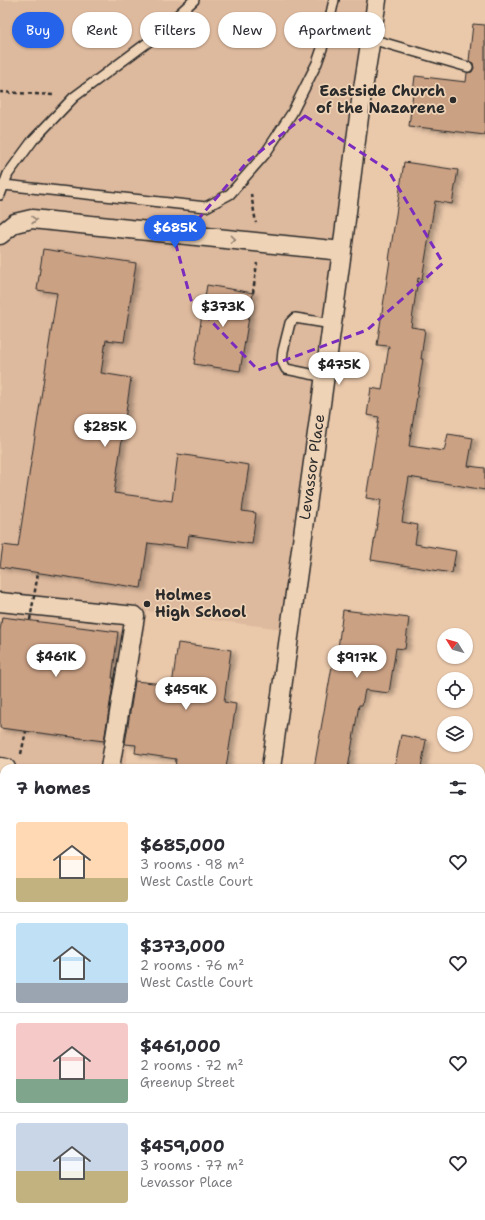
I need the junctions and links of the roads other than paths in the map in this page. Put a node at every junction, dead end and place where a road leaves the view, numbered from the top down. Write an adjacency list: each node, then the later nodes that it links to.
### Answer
1 (194, 0): 8 (lane)
2 (334, 0): 8 (lane)
3 (377, 0): 4 (street, Levassor Place)
4 (375, 12)
5 (385, 44): 7 (lane)
6 (370, 48): 12 (street, Levassor Place)
7 (468, 67)
8 (4, 185): 9 (lane)
9 (0, 196)
10 (0, 232): 11 (lane)
11 (0, 235): 12 (street, one-way to 12)
12 (342, 251): 13 (street, Levassor Place)
13 (332, 324): 14 (street, Levassor Place); 14 (lane)
14 (325, 377): 17 (street, Levassor Place)
15 (0, 602): 16 (street)
16 (111, 764)
17 (272, 764)

